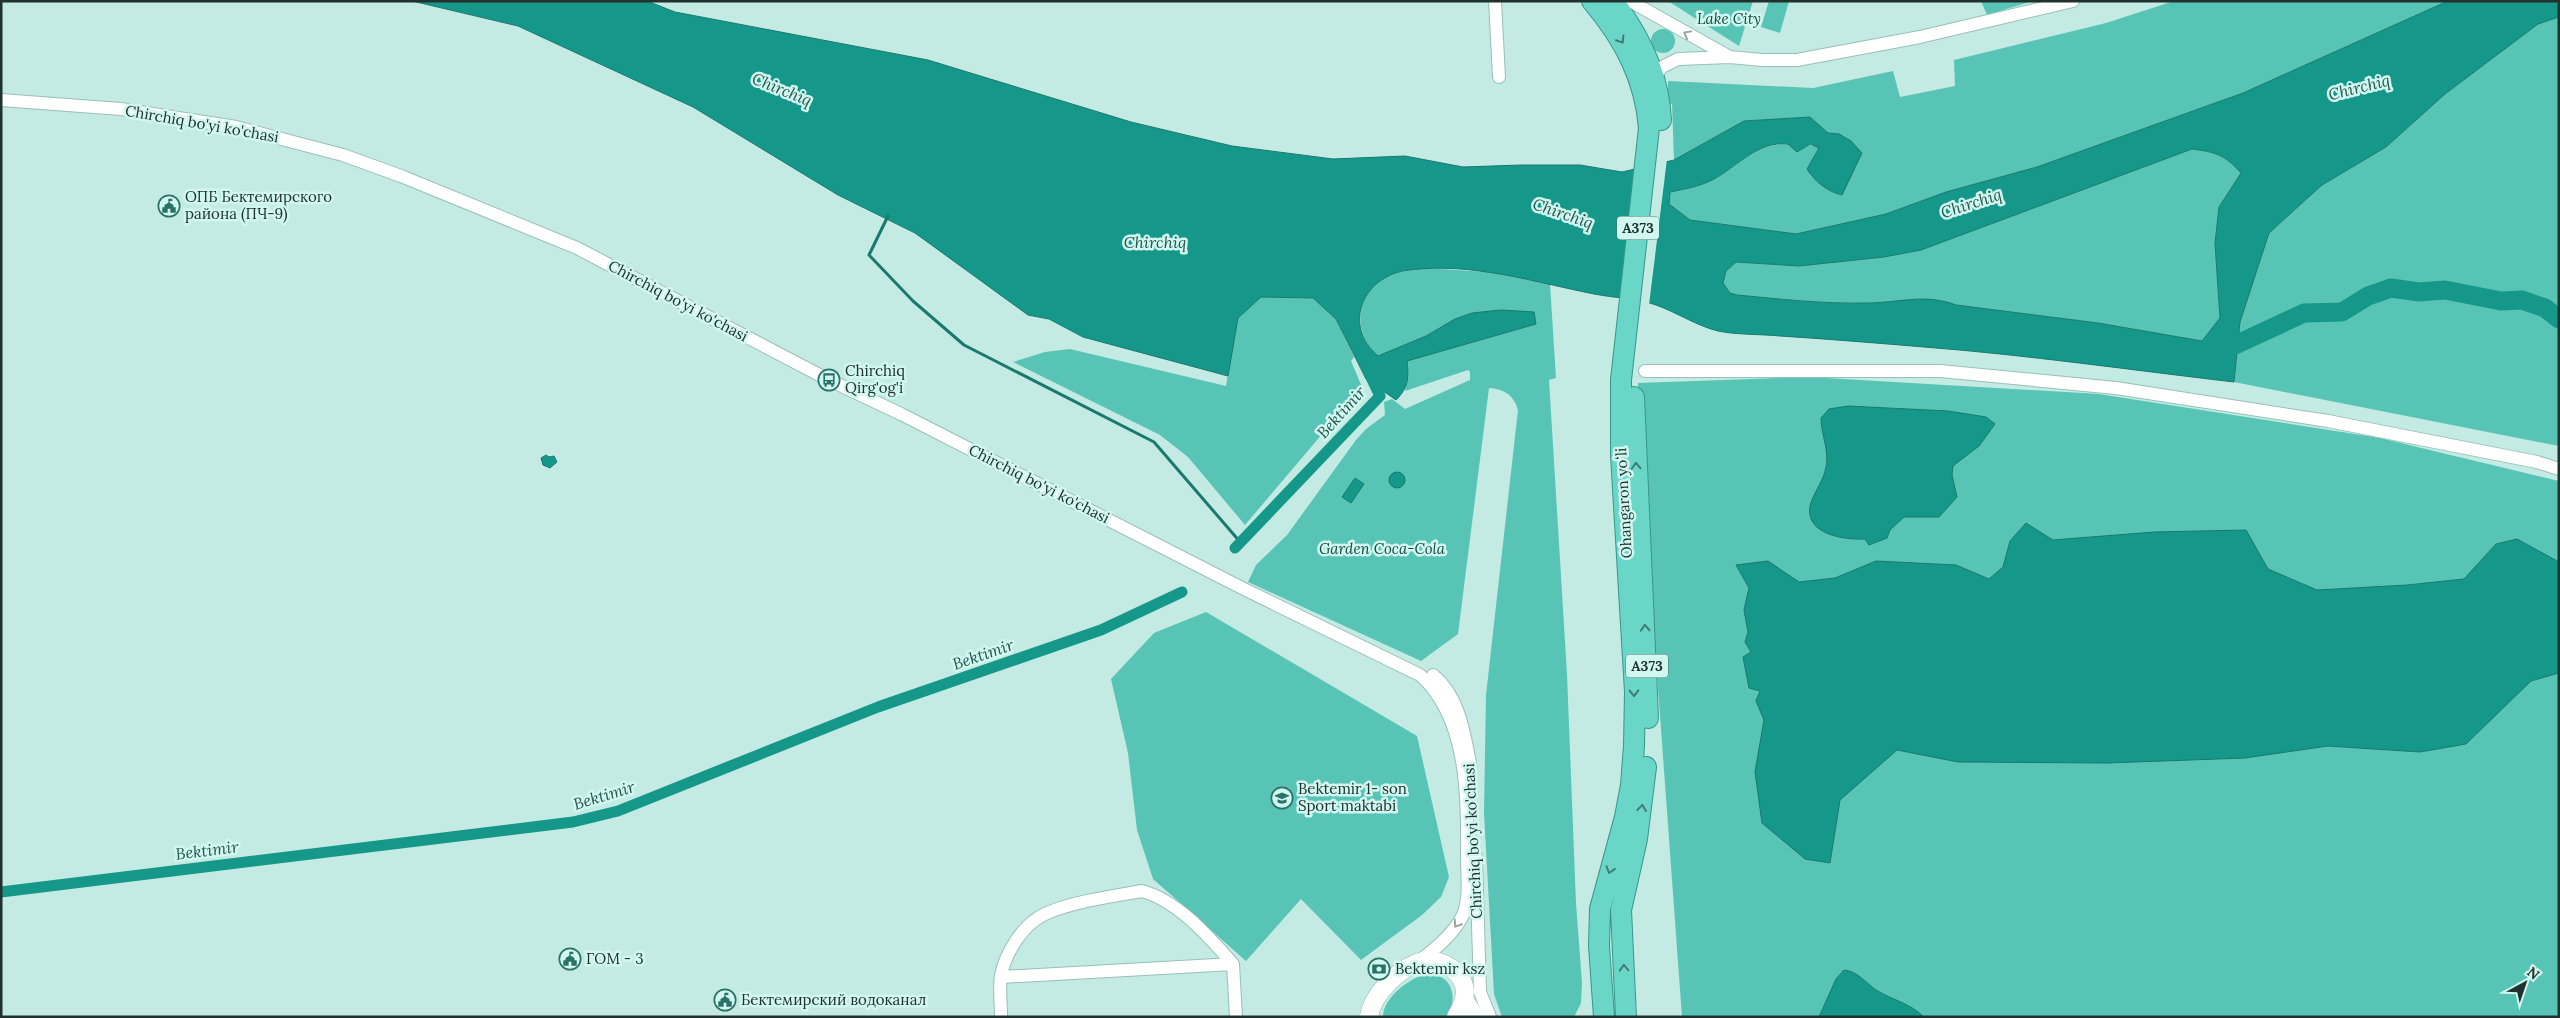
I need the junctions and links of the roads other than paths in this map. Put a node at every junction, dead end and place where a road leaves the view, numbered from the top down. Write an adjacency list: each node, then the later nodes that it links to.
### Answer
1 (1495, 1): 8 (street)
2 (1592, 1): 10 (highway, Ohangaron yoʻli / A373, one-way to 10)
3 (1613, 1): 7 (highway, Ohangaron yoʻli / A373)
4 (1630, 1): 6 (street, one-way to 4)
5 (2073, 1): 6 (street)
6 (1730, 57): 7 (street)
7 (1655, 76): 10 (highway, Ohangaron yoʻli / A373)
8 (1499, 78)
9 (1, 100): 14 (street, Chirchiq bo'yi ko'chasi)
10 (1655, 145): 11 (highway, Ohangaron yoʻli / A373)
11 (1634, 314): 26 (highway, Ohangaron yoʻli / A373, one-way to 26); 27 (highway, Ohangaron yoʻli / A373, one-way to 11)
12 (1645, 372): 13 (street)
13 (2559, 469)
14 (1314, 622): 16 (street, Chirchiq bo'yi ko'chasi, one-way to 16); 17 (street, Chirchiq bo'yi ko'chasi)
15 (1233, 964): 18 (street); 18 (street); 22 (street)
16 (1415, 964): 19 (main road); 20 (main road)
17 (1478, 967): 19 (street, Chirchiq bo'yi ko'chasi); 25 (street, Chirchiq bo'yi ko'chasi)
18 (1001, 977): 21 (street)
19 (1464, 999): 23 (main road); 24 (main road)
20 (1368, 1012)
21 (1001, 1017)
22 (1236, 1017)
23 (1456, 1017)
24 (1475, 1017)
25 (1490, 1017)
26 (1604, 1017)
27 (1626, 1017)

